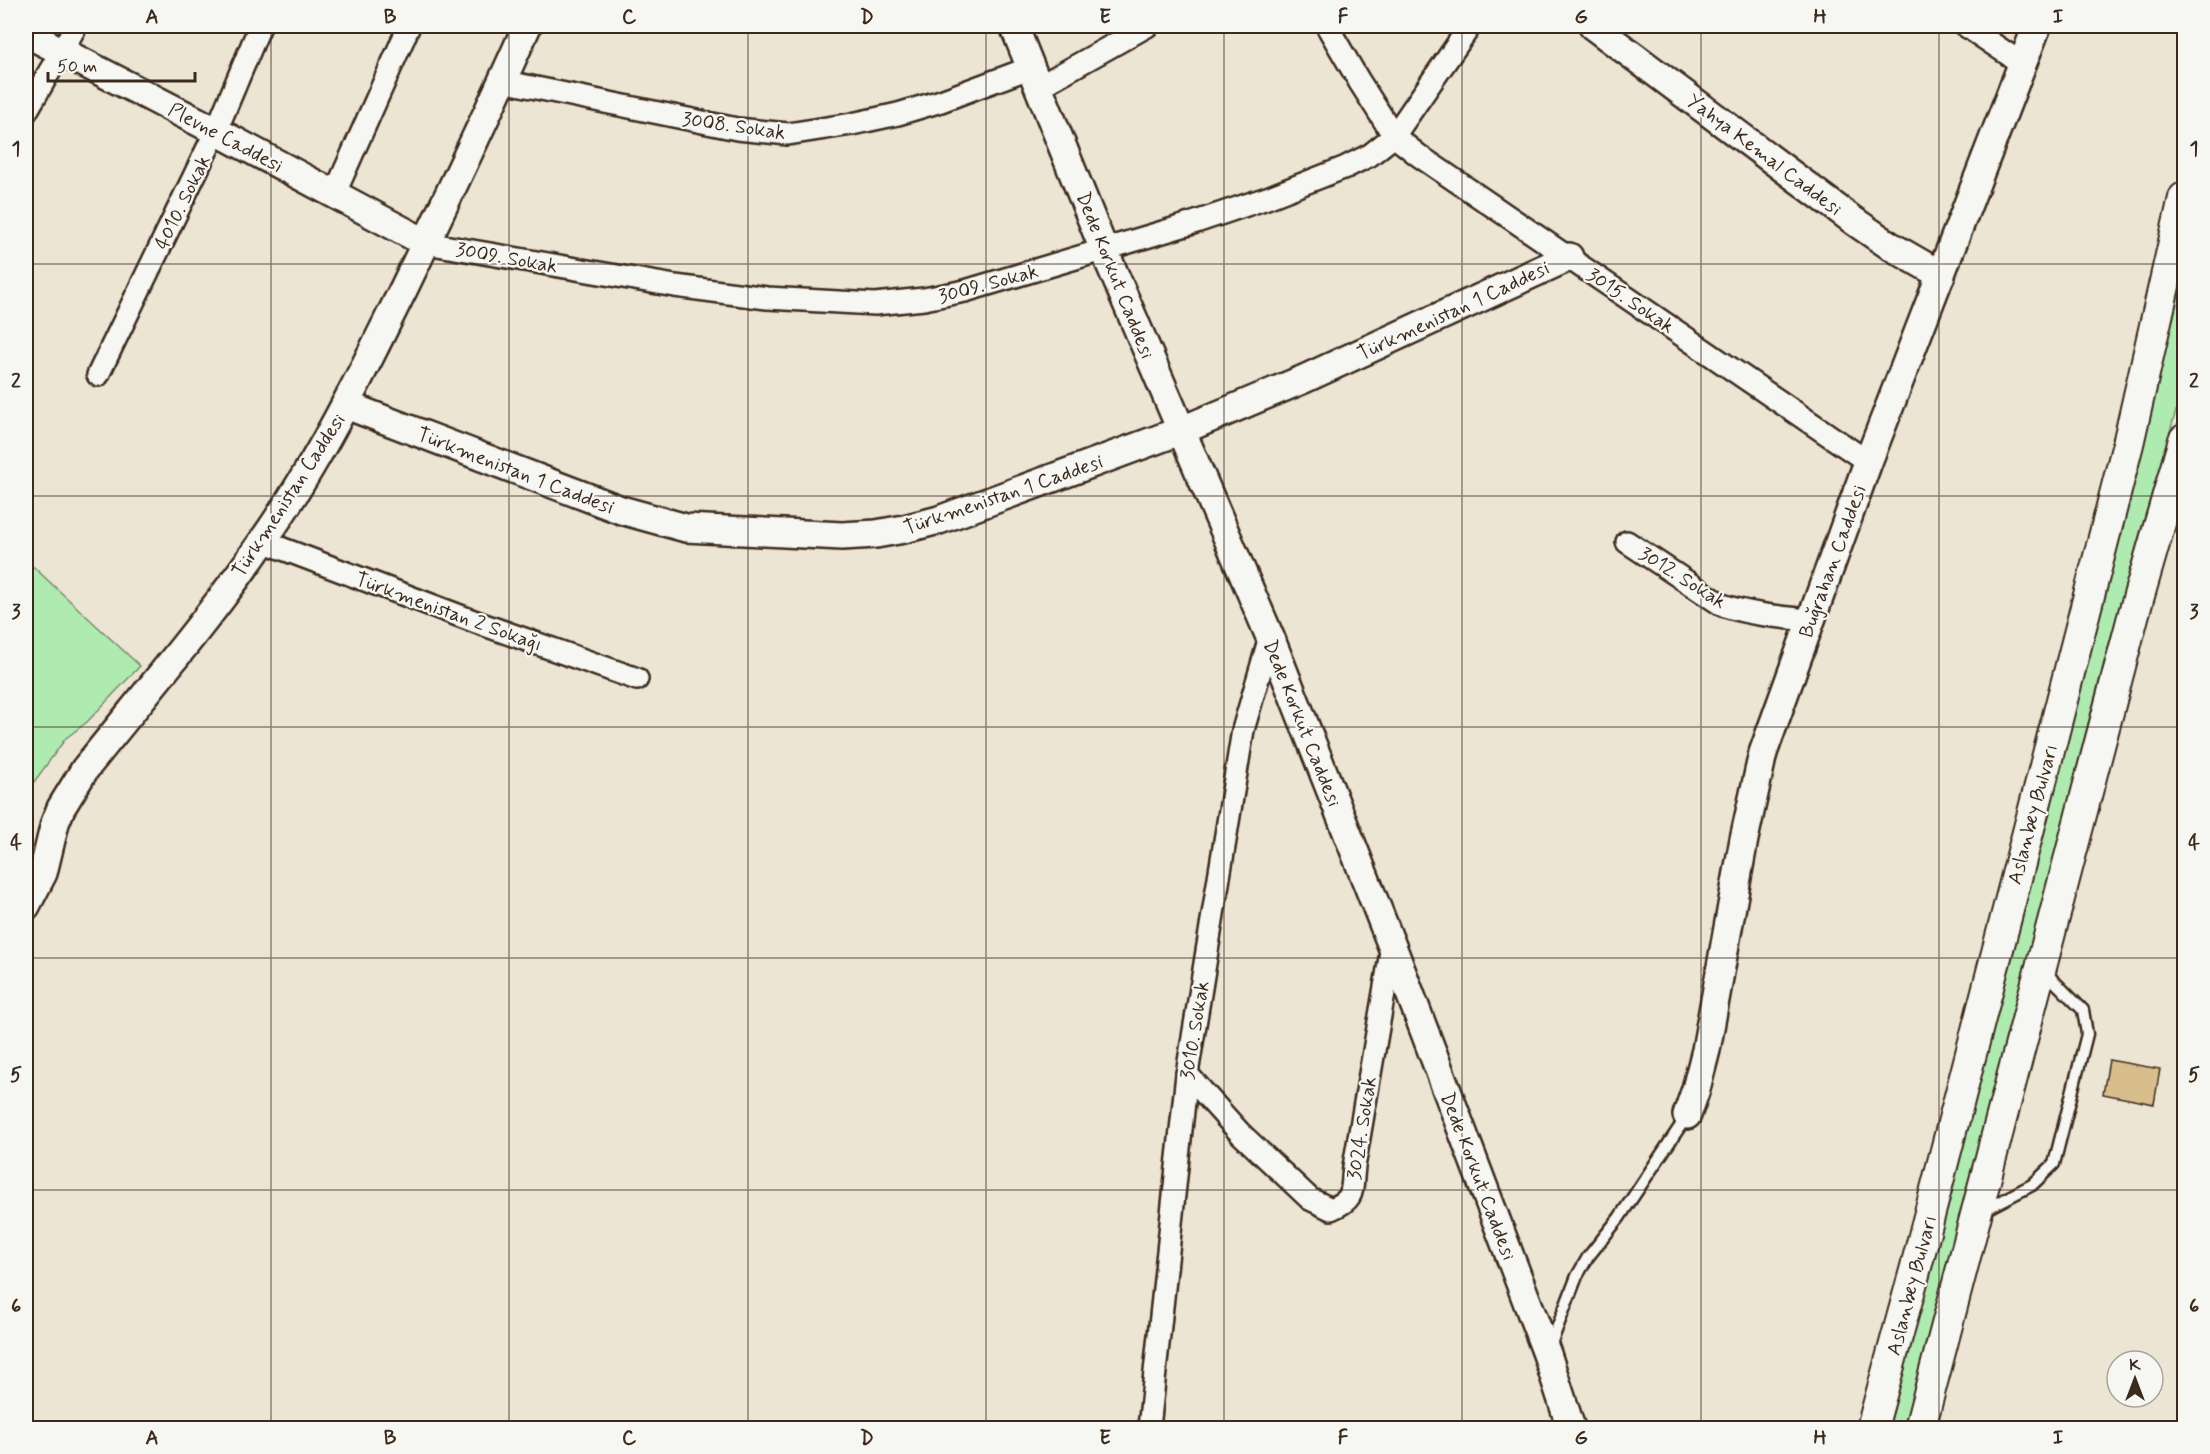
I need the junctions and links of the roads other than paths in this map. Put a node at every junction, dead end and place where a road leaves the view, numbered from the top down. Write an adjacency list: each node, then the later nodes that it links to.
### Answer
1 (76, 26): 13 (street)
2 (260, 26): 18 (street, 4010. Sokak)
3 (409, 26): 20 (street)
4 (527, 26): 16 (street, Türkmenistan Caddesi)
5 (1014, 26): 15 (street, Dede Korkut Caddesi)
6 (1147, 26): 15 (street, 3008. Sokak)
7 (1327, 26): 19 (street, 3015. Sokak)
8 (1470, 26): 19 (street, 3009. Sokak)
9 (1593, 26): 25 (street, Yahya Kemal Caddesi)
10 (1966, 26): 14 (street)
11 (2037, 26): 14 (street, Buğrahan Caddesi)
12 (26, 33): 13 (street, Plevne Caddesi)
13 (61, 52): 17 (street); 18 (street, Plevne Caddesi)
14 (2021, 63): 25 (street, Buğrahan Caddesi)
15 (1036, 76): 16 (street, 3008. Sokak); 23 (street, Dede Korkut Caddesi)
16 (502, 81): 22 (street, Türkmenistan Caddesi)
17 (26, 112)
18 (216, 131): 20 (street, Plevne Caddesi); 26 (street, 4010. Sokak)
19 (1394, 136): 23 (street, 3009. Sokak); 24 (street, 3015. Sokak)
20 (334, 195): 22 (street, Plevne Caddesi)
21 (2184, 198): 45 (main road, Aslanbey Bulvarı)
22 (426, 243): 23 (street, 3009. Sokak); 27 (street, Türkmenistan Caddesi)
23 (1104, 250): 28 (street, Dede Korkut Caddesi)
24 (1569, 257): 28 (street, Türkmenistan 1 Caddesi); 30 (street, 3015. Sokak)
25 (1941, 275): 30 (street, Buğrahan Caddesi)
26 (98, 375)
27 (346, 405): 28 (street, Türkmenistan 1 Caddesi); 31 (street, Türkmenistan Caddesi)
28 (1180, 431): 34 (street, Dede Korkut Caddesi)
29 (2184, 440): 38 (main road)
30 (1868, 462): 33 (street, Buğrahan Caddesi)
31 (262, 541): 35 (street, Türkmenistan 2 Sokağı); 36 (street, Türkmenistan Caddesi)
32 (1627, 542): 33 (street, 3012. Sokak)
33 (1810, 620): 40 (street, Buğrahan Caddesi)
34 (1269, 637): 37 (street, Dede Korkut Caddesi); 39 (street, 3010. Sokak)
35 (638, 679)
36 (26, 906)
37 (1392, 946): 39 (street, 3024. Sokak); 42 (street, Dede Korkut Caddesi)
38 (2040, 968): 41 (main road); 41 (lane)
39 (1187, 1074): 43 (street, 3010. Sokak)
40 (1687, 1115): 42 (lane)
41 (1977, 1214): 46 (main road)
42 (1547, 1354): 44 (street, Dede Korkut Caddesi)
43 (1149, 1428)
44 (1571, 1428)
45 (1872, 1428)
46 (1920, 1428)

